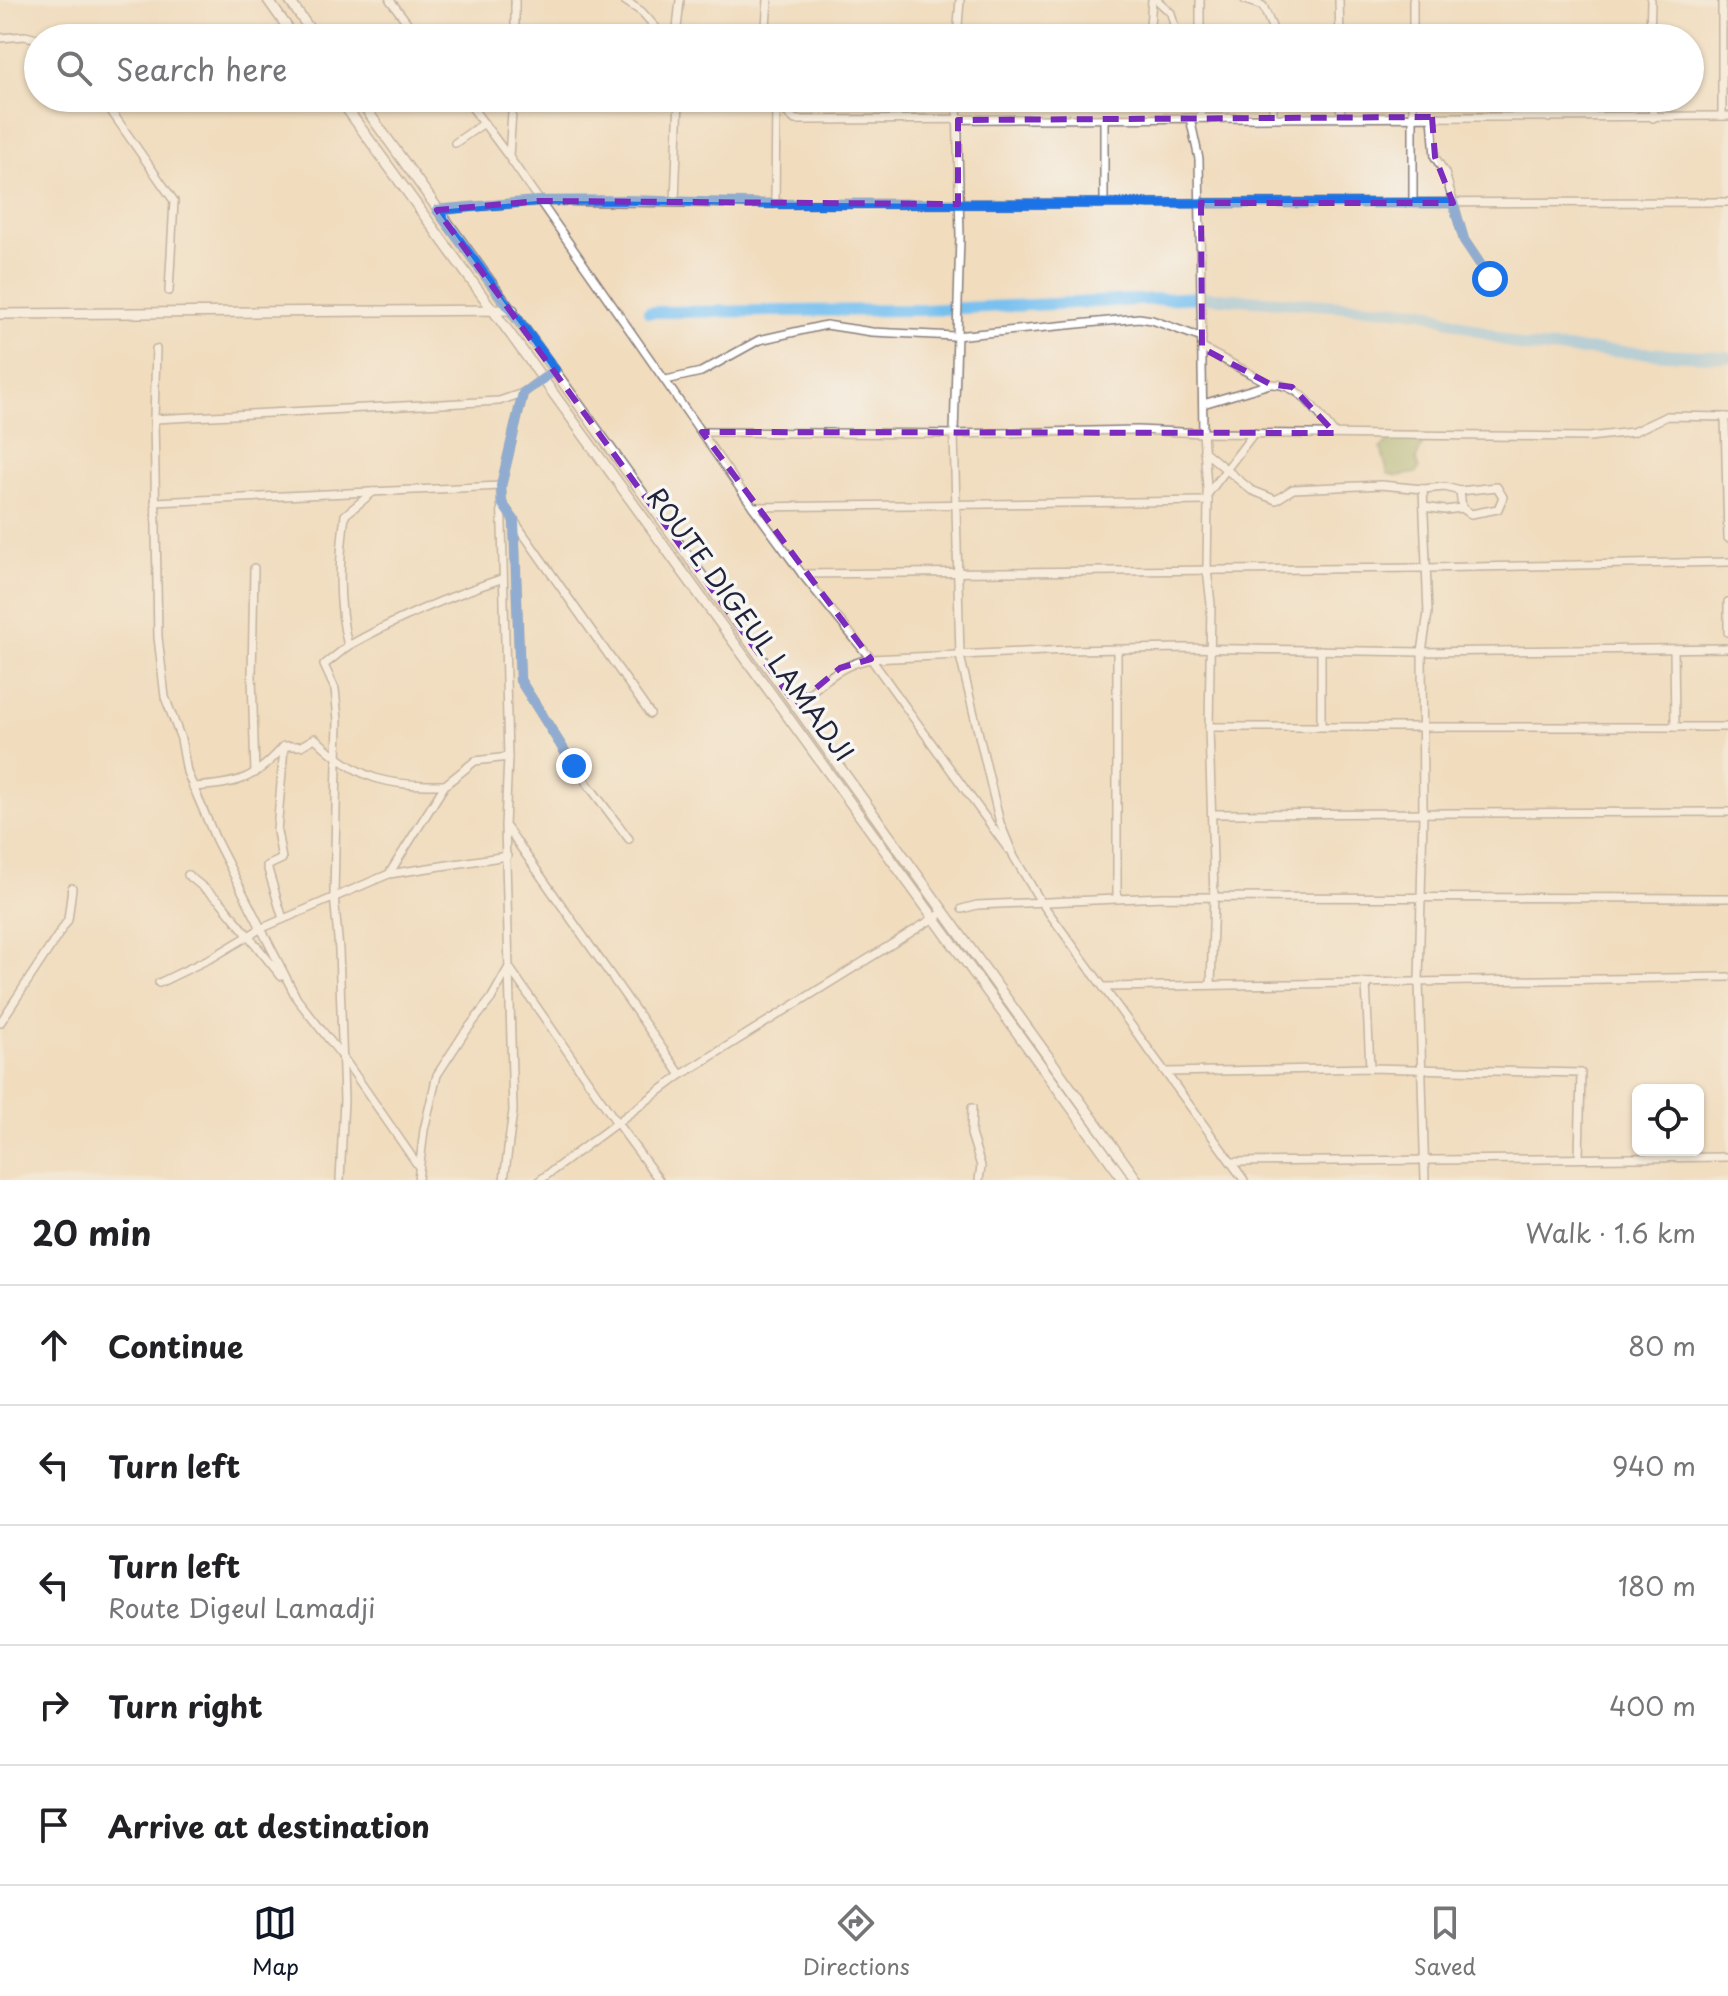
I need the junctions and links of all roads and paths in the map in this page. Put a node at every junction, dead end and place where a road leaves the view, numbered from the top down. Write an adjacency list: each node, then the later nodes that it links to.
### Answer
1 (268, 0): 17 (main road)
2 (289, 0): 18 (main road)
3 (390, 0): 19 (street)
4 (515, 0): 20 (street)
5 (624, 0): 21 (street)
6 (680, 0): 22 (street)
7 (768, 0): 23 (street)
8 (960, 0): 24 (street)
9 (1155, 0): 25 (street); 26 (street)
10 (1200, 0): 27 (street)
11 (1245, 0): 16 (street)
12 (1339, 0): 29 (street)
13 (1413, 0): 30 (street)
14 (1651, 0): 31 (street)
15 (1722, 0): 49 (street)
16 (1267, 3): 28 (street)
17 (285, 24)
18 (306, 24)
19 (408, 24)
20 (515, 24)
21 (653, 24)
22 (677, 24)
23 (766, 24)
24 (958, 24)
25 (1151, 24)
26 (1174, 24)
27 (1200, 24)
28 (1271, 24)
29 (1340, 24)
30 (1413, 24)
31 (1650, 24)
32 (24, 36): 33 (street)
33 (0, 38)
34 (112, 112): 74 (street)
35 (349, 112): 75 (main road, ROUTE DIGEUL LAMADJI)
36 (368, 112): 72 (main road, ROUTE DIGEUL LAMADJI)
37 (476, 112): 60 (street)
38 (512, 112): 62 (street)
39 (678, 112): 64 (street)
40 (774, 112): 70 (street)
41 (787, 112): 59 (street)
42 (958, 112): 59 (street)
43 (1201, 112): 54 (street)
44 (1273, 112): 55 (street)
45 (1341, 112): 50 (street)
46 (1413, 112): 51 (street)
47 (1547, 112): 56 (street)
48 (1653, 112): 57 (street)
49 (1725, 116): 57 (street)
50 (1341, 117): 51 (street); 55 (street)
51 (1413, 117): 52 (street); 68 (street)
52 (1432, 117): 56 (street); 69 (street)
53 (1190, 118): 54 (street); 58 (street); 67 (street)
54 (1201, 118): 55 (street)
55 (1273, 118)
56 (1549, 118): 57 (street)
57 (1653, 118)
58 (1104, 119): 59 (street); 66 (street)
59 (958, 120): 71 (street)
60 (484, 123): 61 (street); 62 (street)
61 (455, 143)
62 (509, 157): 63 (street)
63 (538, 201): 64 (street); 72 (street); 84 (street)
64 (675, 201): 70 (street)
65 (1728, 202): 69 (street)
66 (1104, 203): 67 (street); 71 (street)
67 (1201, 203): 68 (street); 79 (street)
68 (1413, 203): 69 (street)
69 (1453, 203): 73 (street)
70 (775, 204): 71 (street)
71 (958, 204): 78 (street)
72 (437, 210): 76 (main road, ROUTE DIGEUL LAMADJI)
73 (1490, 279)
74 (169, 291)
75 (494, 310): 76 (main road); 77 (main road); 83 (main road, ROUTE DIGEUL LAMADJI)
76 (513, 310): 82 (main road, ROUTE DIGEUL LAMADJI)
77 (0, 314)
78 (955, 336): 79 (street); 84 (street); 94 (street)
79 (1202, 338): 80 (street)
80 (1202, 348): 85 (street); 87 (street)
81 (156, 349): 89 (street)
82 (555, 370): 83 (street); 128 (main road, ROUTE DIGEUL LAMADJI)
83 (543, 379): 86 (street); 158 (main road, ROUTE DIGEUL LAMADJI)
84 (666, 380): 90 (street)
85 (1270, 384): 87 (street); 93 (street)
86 (523, 393): 89 (street); 97 (street)
87 (1203, 404): 91 (street)
88 (1726, 417): 93 (street); 109 (street)
89 (154, 419): 102 (street)
90 (702, 432): 94 (street); 105 (street)
91 (1203, 433): 92 (street); 94 (street); 95 (street)
92 (1254, 433): 93 (street); 96 (street)
93 (1335, 433)
94 (954, 434): 104 (street)
95 (1204, 451): 96 (street); 101 (street)
96 (1228, 469): 98 (street); 101 (street)
97 (501, 486): 100 (street); 103 (street)
98 (1423, 489): 99 (street); 106 (street)
99 (1460, 491): 107 (street); 107 (street)
100 (373, 492): 102 (street); 119 (street)
101 (1208, 498): 104 (street); 113 (street)
102 (155, 502): 140 (street)
103 (502, 503): 108 (street); 116 (street)
104 (956, 504): 105 (street); 114 (street)
105 (753, 507): 115 (street)
106 (1424, 507): 107 (street); 112 (street)
107 (1462, 508)
108 (514, 520): 129 (street); 145 (street)
109 (1728, 538)
110 (1728, 562): 112 (street)
111 (254, 568): 138 (street)
112 (1426, 568): 113 (street); 125 (street)
113 (1207, 570): 114 (street); 120 (street)
114 (957, 573): 115 (street); 126 (street)
115 (802, 574): 127 (street)
116 (501, 579): 119 (street); 136 (street)
117 (1728, 602): 118 (street)
118 (1728, 632)
119 (348, 646): 137 (street)
120 (1211, 648): 122 (street); 124 (street); 131 (street)
121 (1728, 648): 123 (street)
122 (1117, 649): 126 (street); 154 (street)
123 (1674, 649): 125 (street); 132 (street)
124 (1321, 650): 125 (street); 130 (street)
125 (1422, 652): 134 (street)
126 (960, 656): 127 (street); 147 (street)
127 (871, 659): 128 (street); 147 (street)
128 (796, 705): 158 (main road, ROUTE DIGEUL LAMADJI)
129 (650, 714)
130 (1321, 726): 131 (street); 134 (street)
131 (1209, 727): 142 (street)
132 (1675, 727): 133 (street); 134 (street)
133 (1728, 727)
134 (1422, 728): 143 (street)
135 (284, 746): 137 (street); 138 (street); 159 (street)
136 (508, 757): 139 (street); 144 (street)
137 (337, 759): 139 (street); 151 (street)
138 (255, 773): 140 (street)
139 (445, 785): 148 (street)
140 (193, 787): 160 (street)
141 (1728, 812): 143 (street)
142 (1212, 814): 143 (street); 152 (street)
143 (1423, 814): 153 (street)
144 (505, 826): 146 (street); 175 (street)
145 (629, 839)
146 (507, 856): 148 (street); 162 (street)
147 (1014, 857): 156 (street)
148 (389, 874): 151 (street)
149 (188, 875): 161 (street)
150 (72, 888): 170 (street)
151 (334, 895): 159 (street); 171 (street)
152 (1214, 897): 153 (street); 154 (street); 167 (street)
153 (1420, 897): 155 (street); 164 (street)
154 (1117, 898): 156 (street)
155 (1728, 898)
156 (1041, 902): 157 (street); 169 (street)
157 (962, 909)
158 (938, 915): 175 (street); 189 (main road, ROUTE DIGEUL LAMADJI); 190 (main road, ROUTE DIGEUL LAMADJI)
159 (283, 919): 160 (street)
160 (260, 929): 161 (street); 168 (street)
161 (247, 937): 165 (street); 168 (street)
162 (509, 967): 177 (street); 182 (street); 186 (street)
163 (1728, 977): 164 (street)
164 (1419, 982): 166 (street); 173 (street)
165 (159, 983)
166 (1366, 983): 167 (street); 172 (street)
167 (1211, 985): 169 (street)
168 (290, 987): 171 (street)
169 (1104, 987): 174 (street)
170 (0, 1023)
171 (342, 1056): 182 (street); 184 (street)
172 (1370, 1068): 173 (street); 174 (street)
173 (1422, 1070): 179 (street); 180 (street)
174 (1167, 1072): 181 (street)
175 (681, 1075): 177 (street)
176 (972, 1108): 183 (street)
177 (617, 1123): 187 (street); 188 (street)
178 (1728, 1157): 179 (street)
179 (1579, 1158): 180 (street)
180 (1424, 1160): 181 (street); 192 (street)
181 (1232, 1162): 191 (street)
182 (419, 1167): 185 (street)
183 (982, 1178)
184 (340, 1180)
185 (418, 1180)
186 (504, 1180)
187 (540, 1180)
188 (659, 1180)
189 (1124, 1180)
190 (1137, 1180)
191 (1244, 1180)
192 (1425, 1180)

